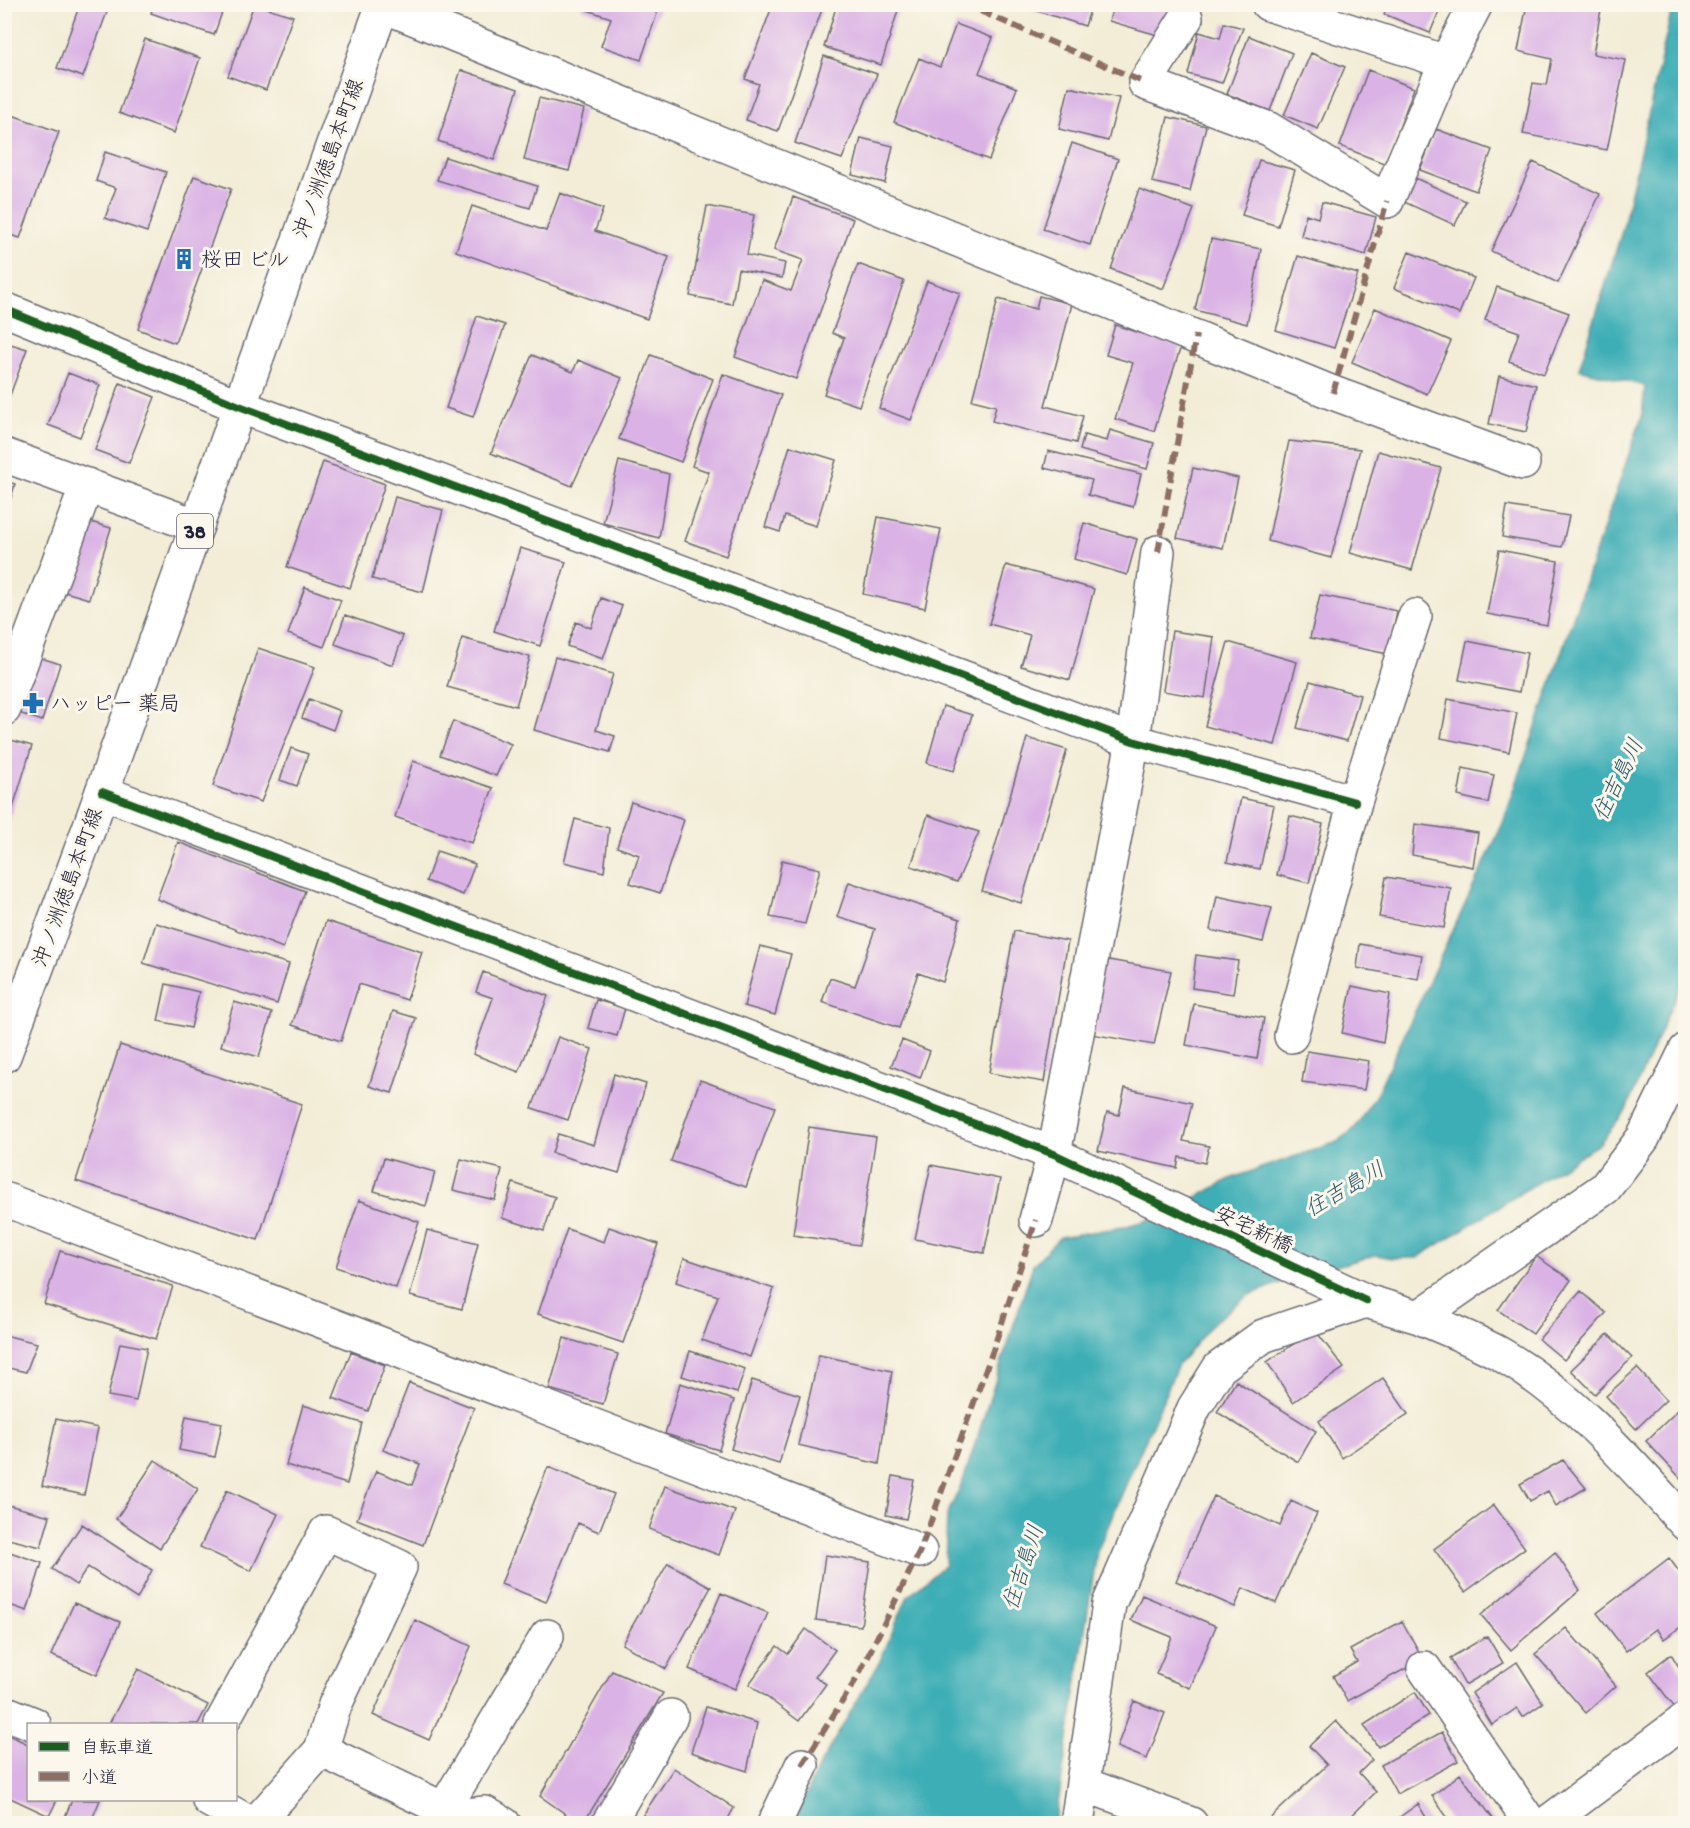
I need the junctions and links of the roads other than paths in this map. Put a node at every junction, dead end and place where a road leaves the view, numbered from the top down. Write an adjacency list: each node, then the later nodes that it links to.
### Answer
1 (1268, 4): 5 (street)
2 (1476, 4): 5 (street)
3 (381, 5): 7 (street, 沖ノ洲徳島本町線 / 38); 9 (street)
4 (1186, 18): 5 (street)
5 (1446, 62)
6 (4, 309): 7 (street)
7 (239, 406): 11 (street, 沖ノ洲徳島本町線 / 38); 15 (street)
8 (4, 455): 10 (street)
9 (1523, 463)
10 (87, 485): 11 (street); 14 (street)
11 (197, 526): 16 (street, 沖ノ洲徳島本町線 / 38)
12 (1158, 552): 15 (street)
13 (1415, 616): 17 (street)
14 (4, 709)
15 (1133, 741): 17 (street); 21 (street)
16 (102, 792): 20 (street, 沖ノ洲徳島本町線 / 38); 21 (street, 安宅新橋)
17 (1355, 802): 18 (street)
18 (1291, 1036)
19 (1686, 1050): 25 (street)
20 (4, 1056)
21 (1054, 1154): 23 (street); 24 (street, 安宅新橋)
22 (4, 1199): 27 (street)
23 (1036, 1220)
24 (1366, 1300): 25 (street, 安宅新橋); 37 (street)
25 (1419, 1317): 26 (street, 安宅新橋)
26 (1686, 1524)
27 (920, 1551)
28 (547, 1636): 39 (street)
29 (1424, 1668): 46 (street)
30 (4, 1712): 33 (street)
31 (671, 1716): 42 (street)
32 (1686, 1719): 47 (street)
33 (29, 1723)
34 (222, 1723): 35 (street)
35 (321, 1750): 39 (street); 40 (street)
36 (802, 1765): 43 (street)
37 (1083, 1784): 44 (street); 45 (street)
38 (211, 1801): 40 (street)
39 (444, 1809): 41 (street)
40 (246, 1822)
41 (504, 1824)
42 (608, 1824)
43 (774, 1824)
44 (1077, 1824)
45 (1191, 1824)
46 (1531, 1824)
47 (1546, 1824)

